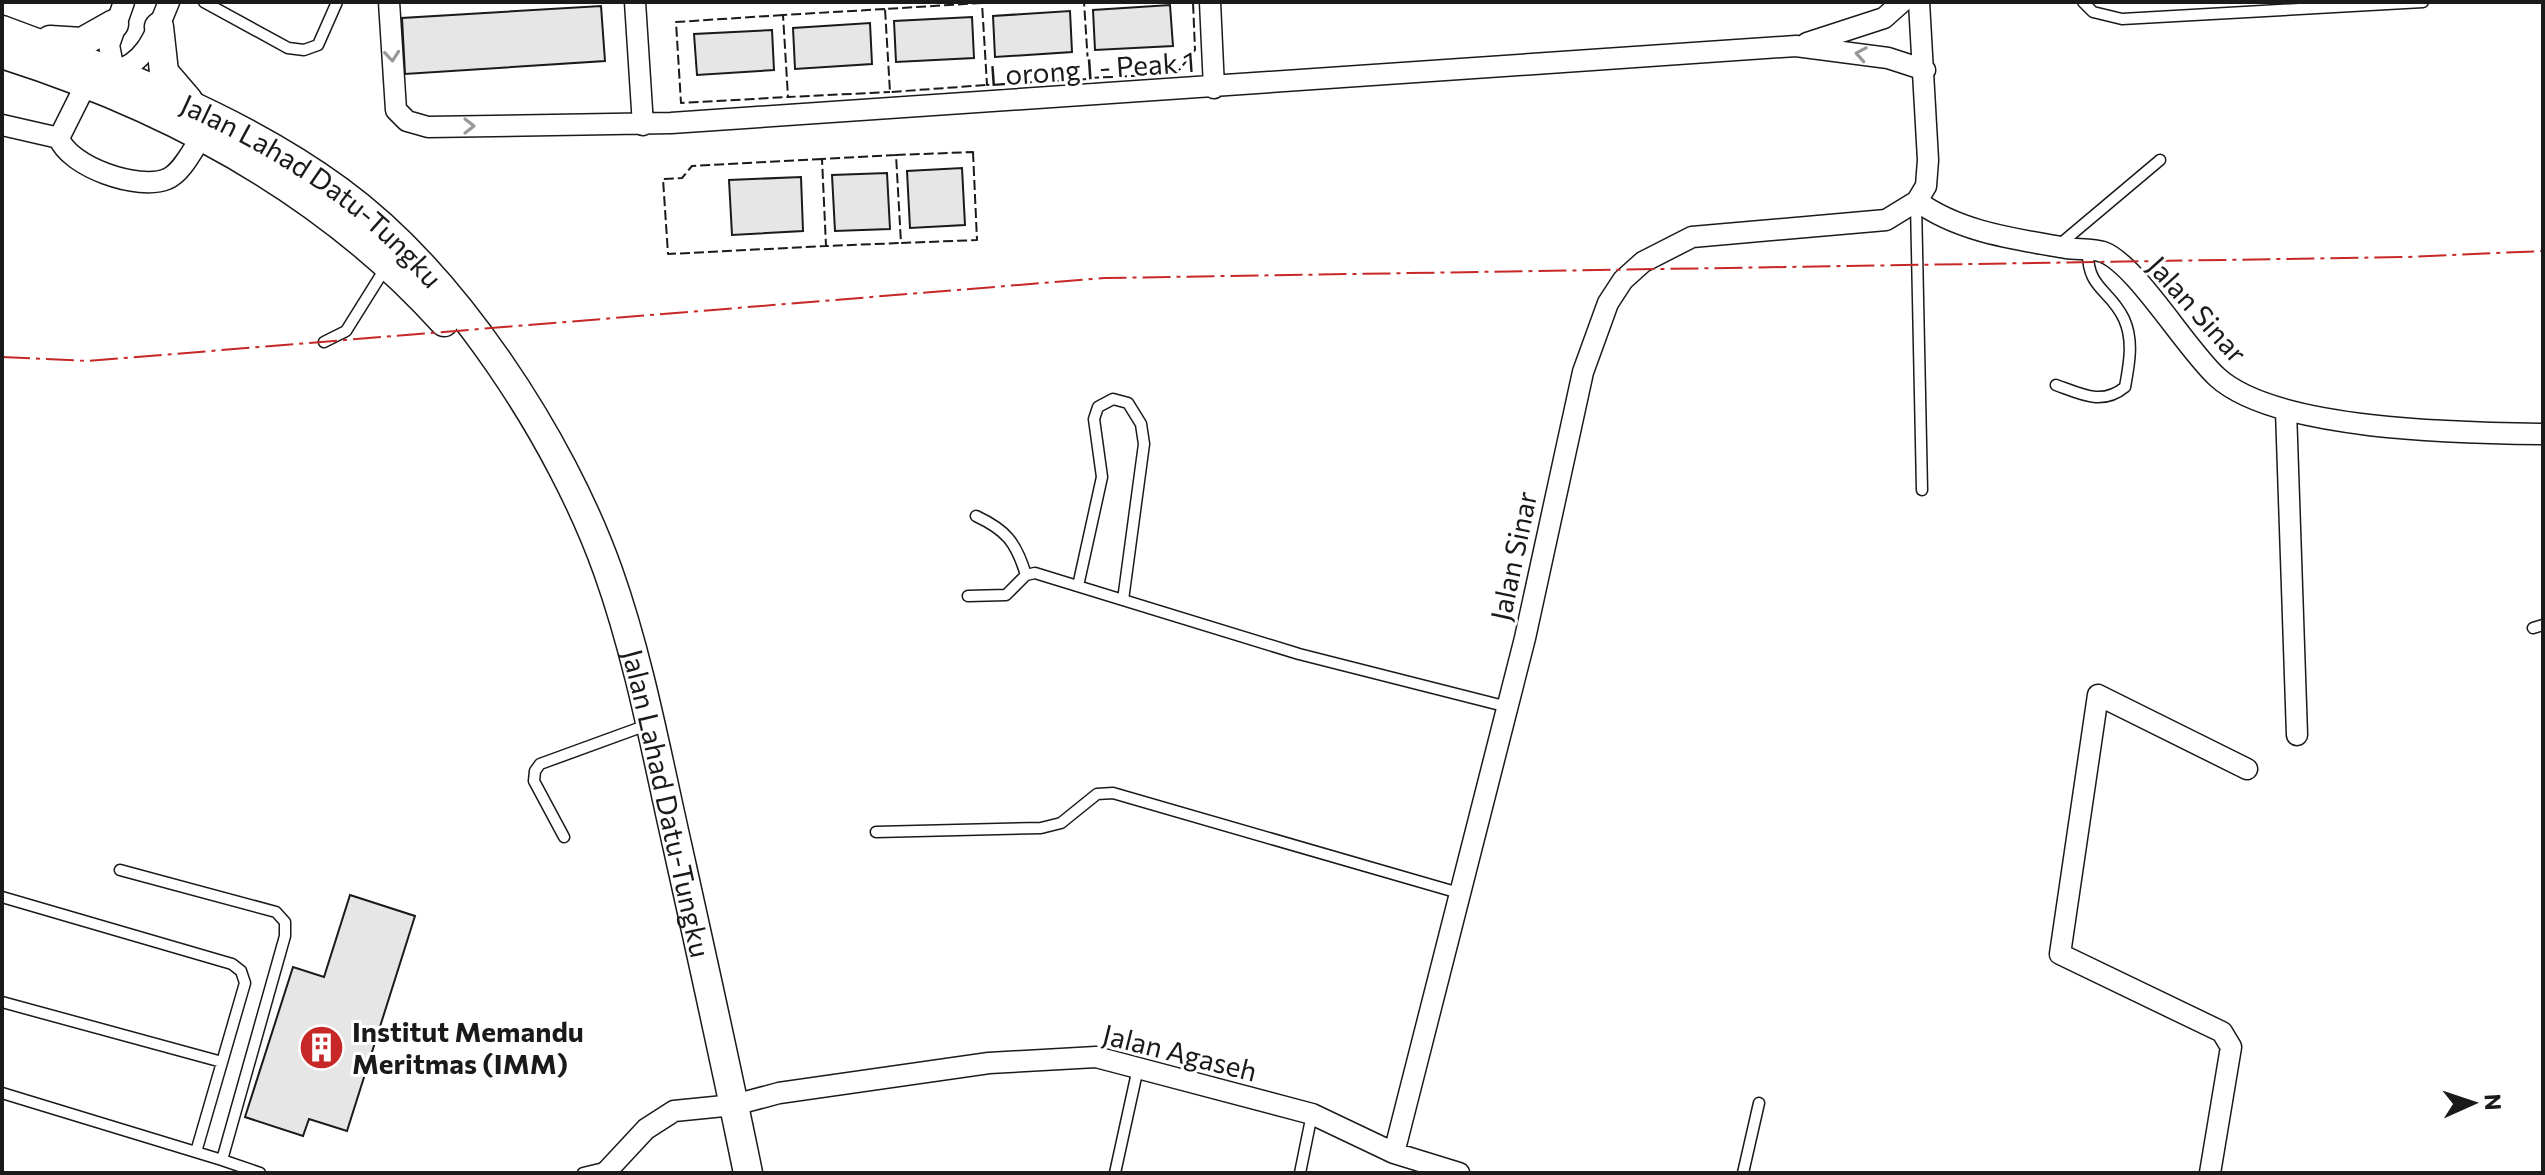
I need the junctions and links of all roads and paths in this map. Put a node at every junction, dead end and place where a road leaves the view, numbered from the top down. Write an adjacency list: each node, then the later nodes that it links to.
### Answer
1 (204, 2): 2 (lane)
2 (337, 2)
3 (389, 2): 22 (street, Lorong I - Peak 1, one-way to 22)
4 (635, 2): 22 (street)
5 (1210, 2): 18 (street)
6 (1902, 2): 13 (street, Lorong I - Peak 1)
7 (1919, 2): 15 (street)
8 (2083, 2): 9 (lane)
9 (2423, 2)
10 (119, 13): 12 (main road); 16 (street)
11 (164, 14): 16 (street); 21 (main road)
12 (6, 39): 14 (main road, Jalan Lahad Datu-Tungku); 16 (main road, Jalan Lahad Datu-Tungku)
13 (1796, 46): 15 (street, Lorong I - Peak 1, one-way to 13); 18 (street, Lorong I - Peak 1)
14 (51, 70): 16 (main road); 17 (main road, Jalan Lahad Datu-Tungku)
15 (1925, 70): 25 (street)
16 (114, 71): 19 (main road); 21 (main road, Jalan Lahad Datu-Tungku)
17 (86, 84): 19 (main road, Jalan Lahad Datu-Tungku); 23 (street)
18 (1214, 88): 22 (street, Lorong I - Peak 1)
19 (149, 113): 21 (main road, Jalan Lahad Datu-Tungku)
20 (2, 125): 23 (street)
21 (205, 125): 23 (street); 28 (main road, Jalan Lahad Datu-Tungku); 33 (main road, Jalan Lahad Datu-Tungku)
22 (643, 125)
23 (59, 138)
24 (2160, 160): 26 (lane)
25 (1917, 201): 26 (street, Jalan Sinar); 34 (lane); 40 (street, Jalan Sinar)
26 (2058, 246): 27 (street, Jalan Sinar)
27 (2088, 251): 30 (lane); 31 (street, Jalan Sinar)
28 (387, 265): 29 (lane); 33 (main road, Jalan Lahad Datu-Tungku)
29 (324, 342)
30 (2056, 385)
31 (2286, 410): 32 (street, Jalan Sinar); 42 (street)
32 (2543, 434)
33 (547, 445): 41 (main road, Jalan Lahad Datu-Tungku)
34 (1922, 490)
35 (976, 516): 36 (lane)
36 (1026, 575): 37 (lane); 38 (lane)
37 (1078, 586): 39 (lane); 39 (lane)
38 (968, 596)
39 (1123, 600): 40 (lane)
40 (1508, 707): 47 (street, Jalan Sinar)
41 (649, 724): 45 (lane); 54 (main road, Jalan Lahad Datu-Tungku)
42 (2297, 735)
43 (2247, 769): 67 (street)
44 (876, 832): 47 (lane)
45 (564, 837)
46 (120, 870): 58 (lane)
47 (1459, 893): 57 (street, Jalan Sinar)
48 (2, 897): 50 (lane)
49 (2, 1002): 50 (lane)
50 (222, 1062): 56 (lane)
51 (1139, 1066): 54 (street, Jalan Agaseh); 55 (street, Jalan Agaseh); 63 (lane)
52 (2, 1093): 56 (lane)
53 (1759, 1103): 66 (lane)
54 (734, 1105): 59 (street, Jalan Agaseh); 62 (main road, Jalan Lahad Datu-Tungku)
55 (1312, 1114): 57 (street, Jalan Agaseh); 64 (lane)
56 (196, 1152): 58 (lane)
57 (1394, 1153): 65 (street, Jalan Agaseh)
58 (222, 1160): 60 (lane)
59 (607, 1170): 61 (lane)
60 (260, 1173)
61 (583, 1173)
62 (748, 1173)
63 (1115, 1173)
64 (1300, 1173)
65 (1459, 1173)
66 (1743, 1173)
67 (2210, 1173)

